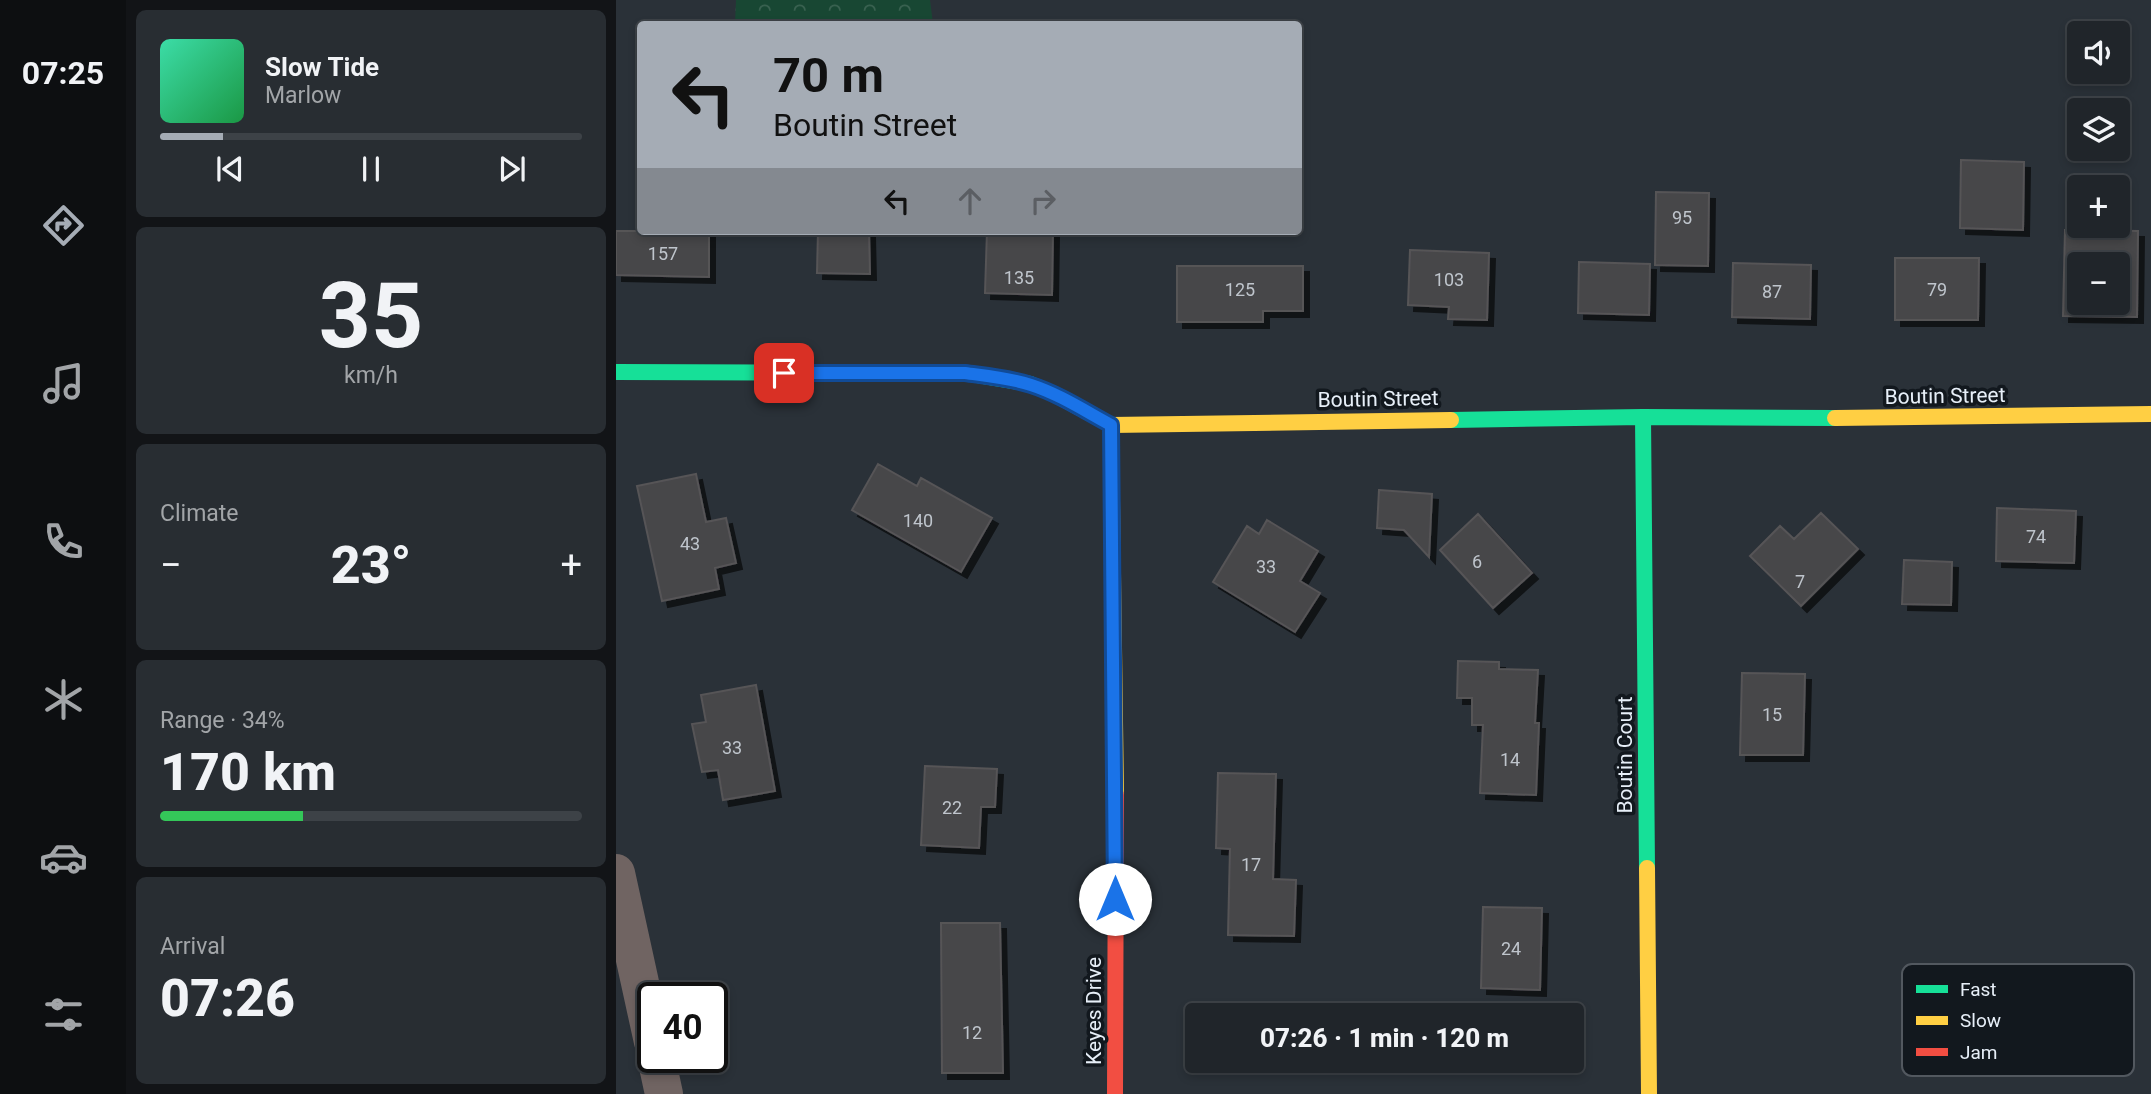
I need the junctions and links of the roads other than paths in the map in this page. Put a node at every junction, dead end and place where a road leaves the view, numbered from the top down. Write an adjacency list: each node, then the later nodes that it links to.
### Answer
1 (616, 373): 4 (street, Boutin Street)
2 (2151, 414): 3 (street, Boutin Street)
3 (1643, 416): 4 (street, Boutin Street); 10 (street, Boutin Court)
4 (1111, 425): 9 (street, Keyes Drive)
5 (616, 873): 6 (street)
6 (640, 982)
7 (659, 1073): 8 (street)
8 (664, 1094)
9 (1115, 1094)
10 (1648, 1094)

